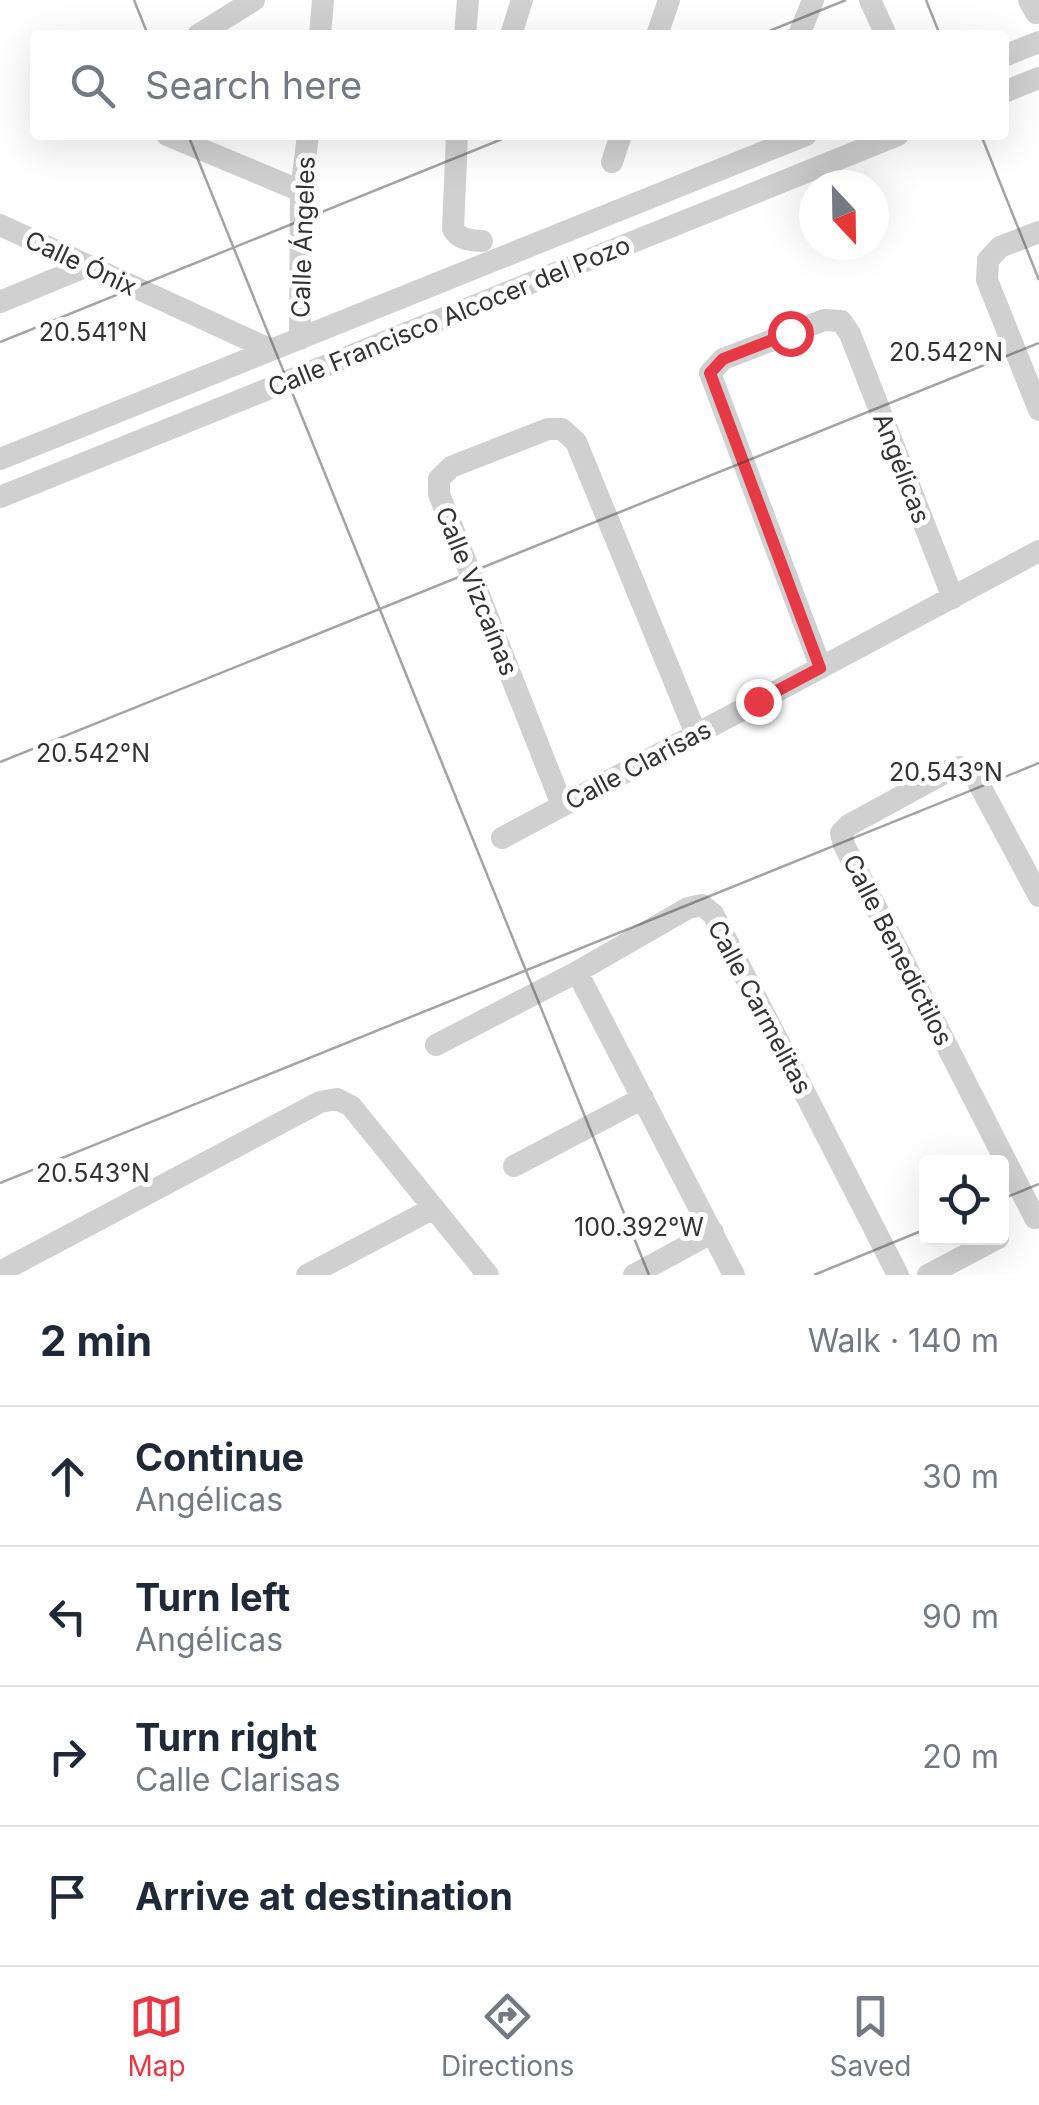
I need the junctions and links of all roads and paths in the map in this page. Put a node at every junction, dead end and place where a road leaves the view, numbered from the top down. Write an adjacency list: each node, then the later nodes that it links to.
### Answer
1 (254, 0): 8 (street)
2 (323, 0): 9 (street)
3 (468, 0): 10 (street)
4 (522, 0): 11 (street)
5 (669, 0): 12 (street)
6 (812, 0): 13 (street)
7 (870, 0): 14 (street)
8 (206, 30)
9 (320, 30)
10 (465, 30)
11 (513, 30)
12 (659, 30)
13 (800, 30)
14 (884, 30)
15 (1039, 42): 16 (street)
16 (1009, 54)
17 (1039, 78): 18 (street)
18 (1009, 90)
19 (179, 140): 26 (street)
20 (307, 140): 26 (street, Calle Ángeles)
21 (463, 140): 29 (street)
22 (619, 140): 25 (street)
23 (794, 140): 32 (street, Calle Francisco Alcocer del Pozo)
24 (886, 140): 36 (street, Calle Francisco Alcocer del Pozo)
25 (612, 162)
26 (302, 191): 32 (street, Calle Ángeles)
27 (0, 226): 30 (street, Calle Ónix)
28 (1039, 232): 34 (street)
29 (482, 241)
30 (87, 266): 31 (street); 33 (street, Calle Ónix)
31 (0, 302)
32 (300, 339): 33 (street, Calle Francisco Alcocer del Pozo)
33 (271, 350): 35 (street, Calle Francisco Alcocer del Pozo)
34 (1039, 410)
35 (0, 460)
36 (0, 497)
37 (1039, 552): 38 (street, Calle Clarisas)
38 (953, 598): 39 (street, Calle Clarisas); 39 (street, Angélicas)
39 (820, 668): 40 (street, Calle Clarisas)
40 (696, 734): 41 (street, Calle Clarisas); 41 (street, Calle Vizcaínas)
41 (562, 806): 42 (street, Calle Clarisas)
42 (502, 838)
43 (1039, 896): 49 (street, Calle Benedictilos)
44 (577, 972): 45 (street, Calle Carmelitas); 46 (street); 58 (street, Calle Carmelitas)
45 (436, 1045)
46 (643, 1098): 47 (street); 50 (street)
47 (514, 1166)
48 (434, 1208): 53 (street); 54 (street); 55 (street)
49 (1037, 1217): 51 (street)
50 (713, 1232): 56 (street); 57 (street)
51 (1009, 1232)
52 (985, 1245): 59 (street)
53 (0, 1272)
54 (307, 1275)
55 (488, 1275)
56 (634, 1275)
57 (734, 1275)
58 (898, 1275)
59 (928, 1275)

